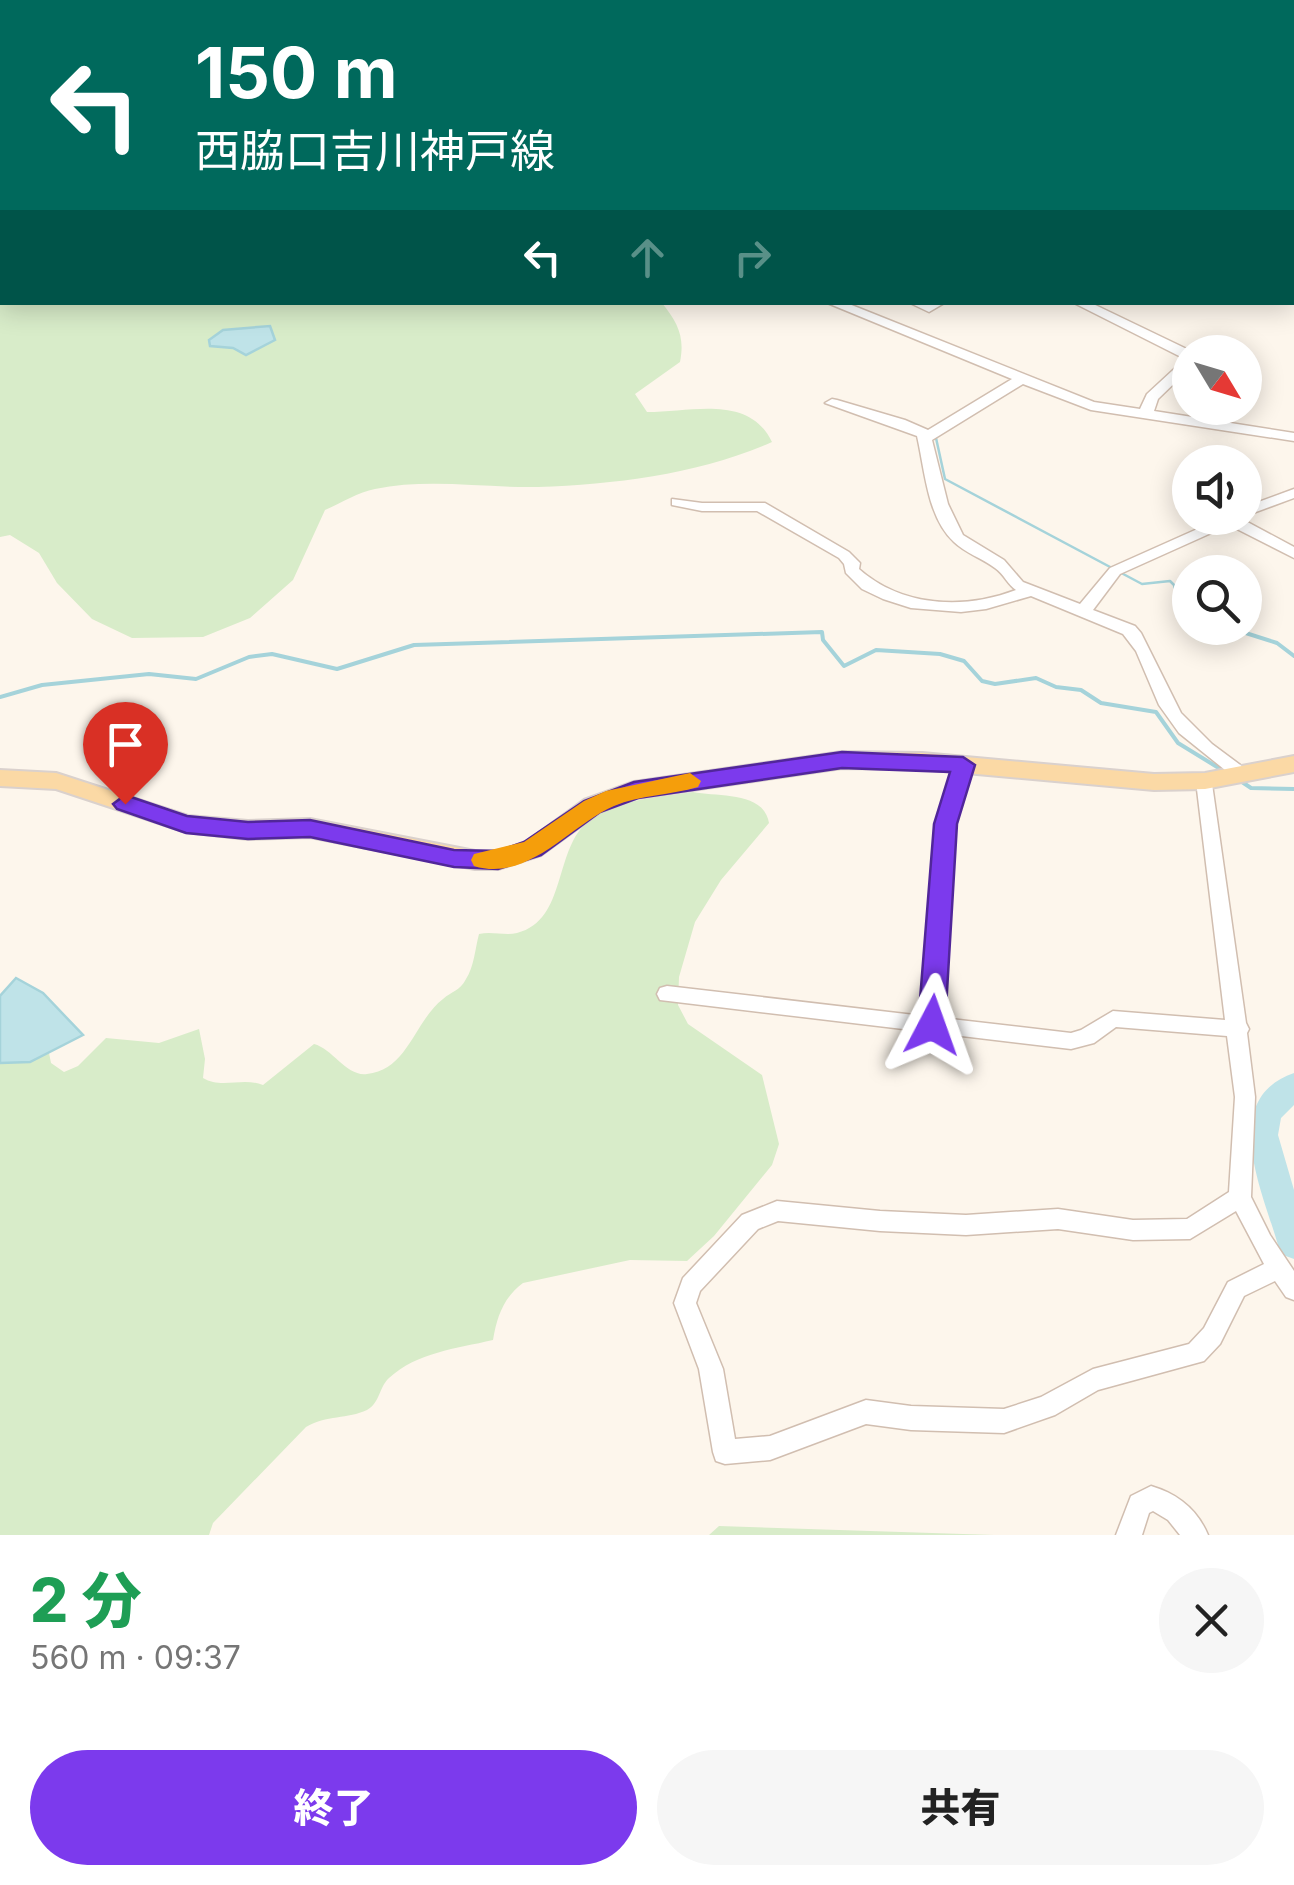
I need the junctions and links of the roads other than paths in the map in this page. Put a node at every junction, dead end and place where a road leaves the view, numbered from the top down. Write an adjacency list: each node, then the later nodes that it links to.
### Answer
1 (843, 305): 5 (street)
2 (1084, 305): 3 (street)
3 (1172, 349)
4 (1172, 376): 7 (street)
5 (1022, 379): 7 (street); 9 (street)
6 (832, 403): 9 (street)
7 (1145, 416): 8 (street)
8 (1294, 437)
9 (925, 438): 16 (street)
10 (1294, 493): 12 (street)
11 (676, 502): 16 (street)
12 (1262, 505)
13 (1193, 535): 17 (street)
14 (1261, 535): 15 (street)
15 (1294, 553)
16 (1030, 591): 17 (street)
17 (1084, 610): 21 (street)
18 (1294, 764): 21 (main road)
19 (963, 765): 20 (main road); 21 (main road); 23 (street)
20 (0, 778)
21 (1223, 778): 24 (street)
22 (667, 994): 23 (street)
23 (932, 1025): 24 (street)
24 (1239, 1029): 25 (street)
25 (1240, 1198): 26 (street); 26 (street)
26 (1279, 1267): 27 (street)
27 (1294, 1290)
28 (1129, 1535): 29 (street)
29 (1195, 1535)

